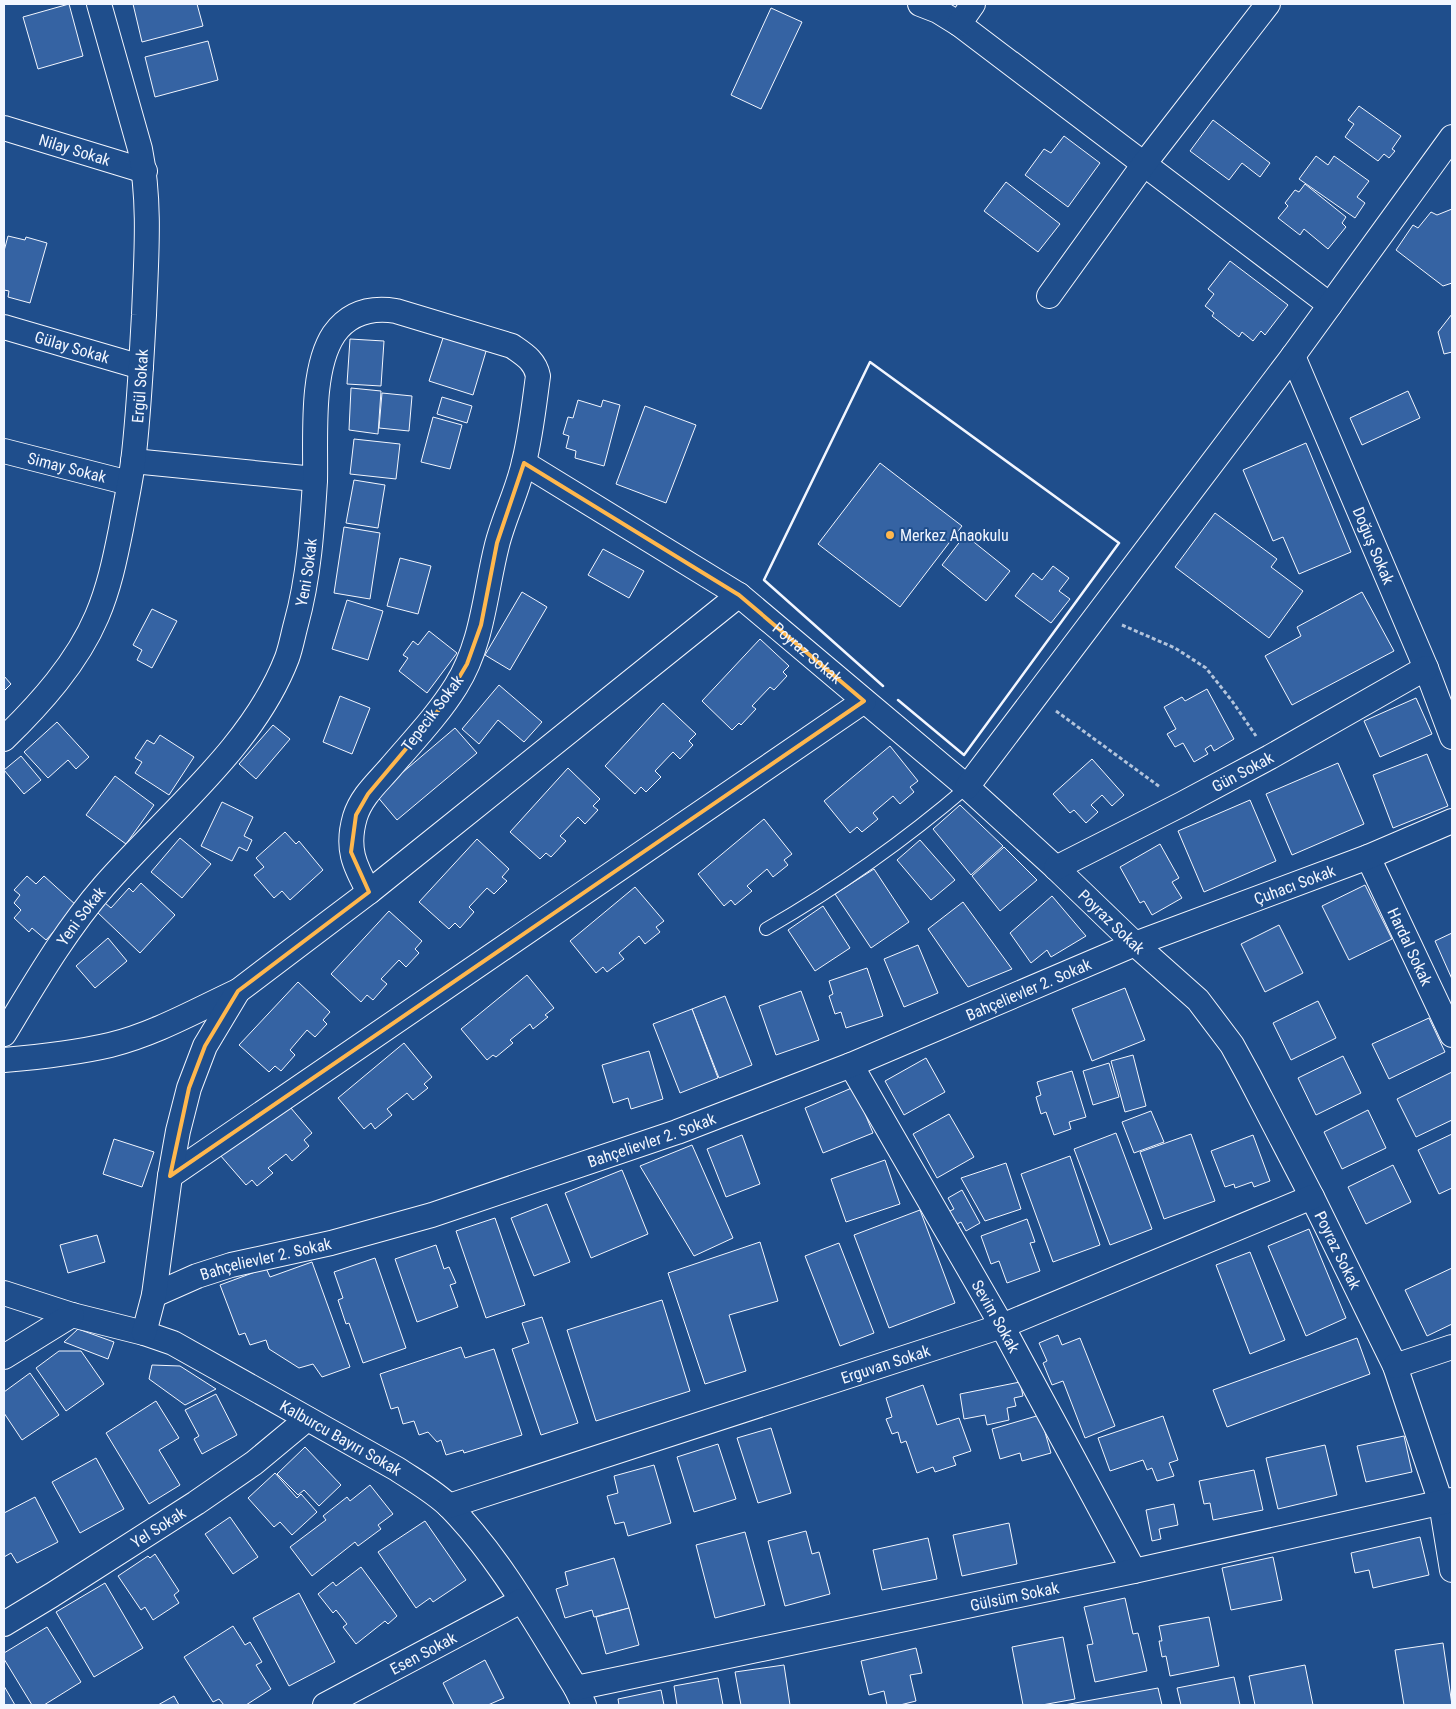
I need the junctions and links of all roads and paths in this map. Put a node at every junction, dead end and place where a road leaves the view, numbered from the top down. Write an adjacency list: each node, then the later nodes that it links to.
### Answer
1 (98, 4): 9 (street, Ergül Sokak)
2 (920, 4): 5 (street)
3 (973, 4): 5 (street)
4 (1268, 4): 8 (street)
5 (959, 24): 8 (street)
6 (4, 128): 9 (street, Nilay Sokak)
7 (1450, 146): 11 (street)
8 (1144, 164): 10 (street); 11 (street)
9 (145, 171): 14 (street, Ergül Sokak)
10 (1049, 296)
11 (1330, 305): 13 (street)
12 (4, 327): 14 (street, Gülay Sokak)
13 (1294, 356): 20 (street); 21 (street, Doğuş Sokak)
14 (141, 368): 17 (street, Ergül Sokak)
15 (4, 451): 17 (street, Simay Sokak)
16 (524, 463): 18 (street, Yeni Sokak); 19 (street, Poyraz Sokak); 32 (street, Tepecik Sokak)
17 (131, 472): 18 (street, Simay Sokak); 25 (street, Ergül Sokak)
18 (315, 479): 36 (street, Yeni Sokak)
19 (739, 595): 23 (street, Poyraz Sokak); 32 (street)
20 (1097, 614): 22 (street); 26 (path)
21 (1426, 668): 24 (street, Doğuş Sokak); 26 (street, Gün Sokak)
22 (1037, 696): 27 (street); 28 (path)
23 (864, 701): 27 (street, Poyraz Sokak); 40 (street)
24 (1452, 737)
25 (4, 739)
26 (1270, 757): 28 (street, Gün Sokak)
27 (967, 787): 31 (street, Poyraz Sokak); 33 (lane)
28 (1182, 804): 31 (street, Gün Sokak)
29 (1452, 821): 30 (street, Çuhacı Sokak)
30 (1368, 857): 34 (street, Çuhacı Sokak); 37 (street, Hardal Sokak)
31 (1056, 868): 34 (street, Poyraz Sokak)
32 (369, 892): 35 (street)
33 (766, 929)
34 (1135, 944): 39 (street, Bahçelievler 2. Sokak); 41 (street, Poyraz Sokak)
35 (238, 990): 38 (street); 40 (street)
36 (4, 1034)
37 (1452, 1036)
38 (4, 1060)
39 (851, 1065): 43 (street, Bahçelievler 2. Sokak); 45 (street, Sevim Sokak)
40 (170, 1176): 43 (street)
41 (1312, 1197): 45 (street, Erguvan Sokak); 49 (street, Poyraz Sokak)
42 (4, 1293): 44 (street, Kalburcu Bayırı Sokak)
43 (154, 1295): 46 (street)
44 (72, 1315): 46 (street, Kalburcu Bayırı Sokak); 48 (street)
45 (1002, 1326): 52 (street, Erguvan Sokak); 54 (street, Sevim Sokak)
46 (144, 1333): 50 (street, Kalburcu Bayırı Sokak)
47 (1452, 1347): 49 (street)
48 (4, 1357)
49 (1395, 1366): 51 (street, Poyraz Sokak)
50 (307, 1419): 52 (street, Kalburcu Bayırı Sokak); 56 (street, Yel Sokak)
51 (1447, 1502): 53 (street, Poyraz Sokak); 54 (street, Gülsüm Sokak)
52 (449, 1506): 55 (street, Kalburcu Bayırı Sokak)
53 (1452, 1570)
54 (1134, 1571): 57 (street, Gülsüm Sokak)
55 (521, 1601): 57 (street, Kalburcu Bayırı Sokak); 58 (street, Esen Sokak)
56 (4, 1624)
57 (580, 1697)
58 (325, 1705)

